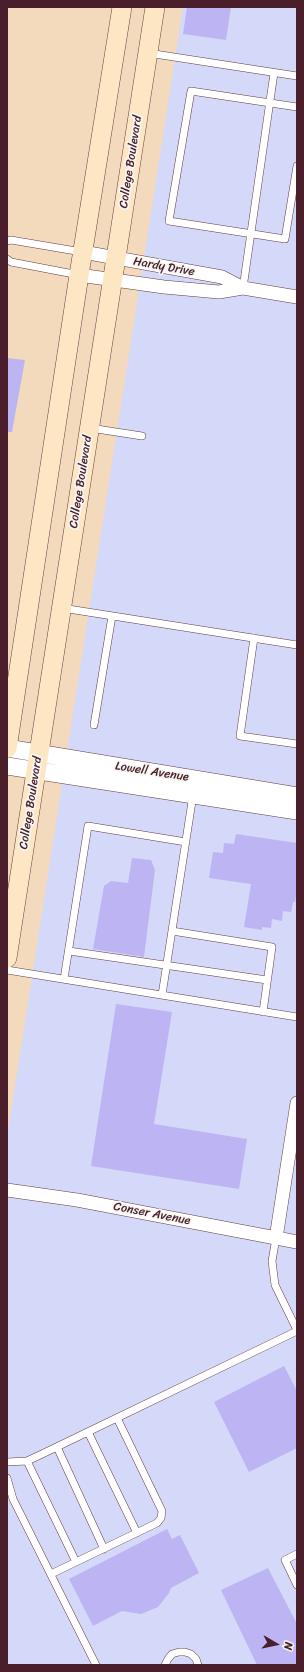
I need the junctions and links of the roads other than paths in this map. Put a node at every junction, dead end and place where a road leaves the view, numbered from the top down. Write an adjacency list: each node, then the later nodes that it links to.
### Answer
1 (122, 7): 11 (main road)
2 (155, 7): 3 (main road, College Boulevard)
3 (148, 53): 4 (lane); 12 (main road, College Boulevard)
4 (274, 73): 5 (lane); 6 (lane)
5 (297, 76)
6 (270, 103): 7 (lane); 9 (lane); 9 (lane)
7 (297, 107)
8 (297, 166): 9 (lane)
9 (251, 234): 16 (lane)
10 (7, 241): 11 (lane)
11 (83, 252): 12 (street, Hardy Drive); 14 (main road)
12 (115, 258): 15 (main road, College Boulevard); 16 (street, Hardy Drive)
13 (7, 259): 14 (lane)
14 (79, 275): 15 (street, Hardy Drive); 26 (main road)
15 (112, 280): 16 (street, Hardy Drive); 18 (main road, College Boulevard)
16 (243, 288): 17 (street, Hardy Drive)
17 (297, 297)
18 (89, 428): 19 (lane); 20 (main road, College Boulevard)
19 (142, 436)
20 (61, 608): 21 (lane); 27 (main road, College Boulevard)
21 (112, 616): 22 (lane); 24 (lane)
22 (254, 638): 23 (lane); 25 (lane)
23 (297, 645)
24 (94, 724)
25 (297, 744)
26 (7, 748): 27 (street, Lowell Avenue)
27 (38, 762): 28 (street, Lowell Avenue); 29 (street, Lowell Avenue); 30 (street, Lowell Avenue); 35 (main road, College Boulevard)
28 (7, 766)
29 (193, 795): 31 (street, Lowell Avenue); 32 (lane)
30 (297, 796)
31 (297, 811)
32 (186, 842): 33 (lane); 34 (lane)
33 (172, 931): 36 (lane); 39 (lane)
34 (69, 951): 36 (lane); 38 (lane)
35 (7, 958)
36 (166, 964): 39 (lane); 40 (lane)
37 (7, 970): 38 (lane)
38 (64, 979): 40 (lane)
39 (267, 980): 41 (lane)
40 (162, 995): 41 (lane)
41 (263, 1012): 42 (lane)
42 (297, 1017)
43 (297, 1103): 45 (street)
44 (7, 1190): 45 (street, Conser Avenue)
45 (276, 1238): 46 (street, Conser Avenue); 47 (lane)
46 (297, 1242)
47 (297, 1331): 48 (lane)
48 (117, 1418): 49 (lane); 54 (lane)
49 (88, 1432): 50 (lane); 54 (lane)
50 (57, 1447): 51 (lane); 55 (lane)
51 (27, 1461): 52 (lane); 57 (lane)
52 (7, 1462)
53 (7, 1478): 58 (lane)
54 (137, 1533): 55 (lane)
55 (104, 1549): 57 (lane)
56 (297, 1554): 59 (lane)
57 (76, 1562): 58 (lane)
58 (50, 1574): 60 (lane)
59 (297, 1585)
60 (96, 1665)
61 (165, 1665): 62 (lane)
62 (198, 1665)

